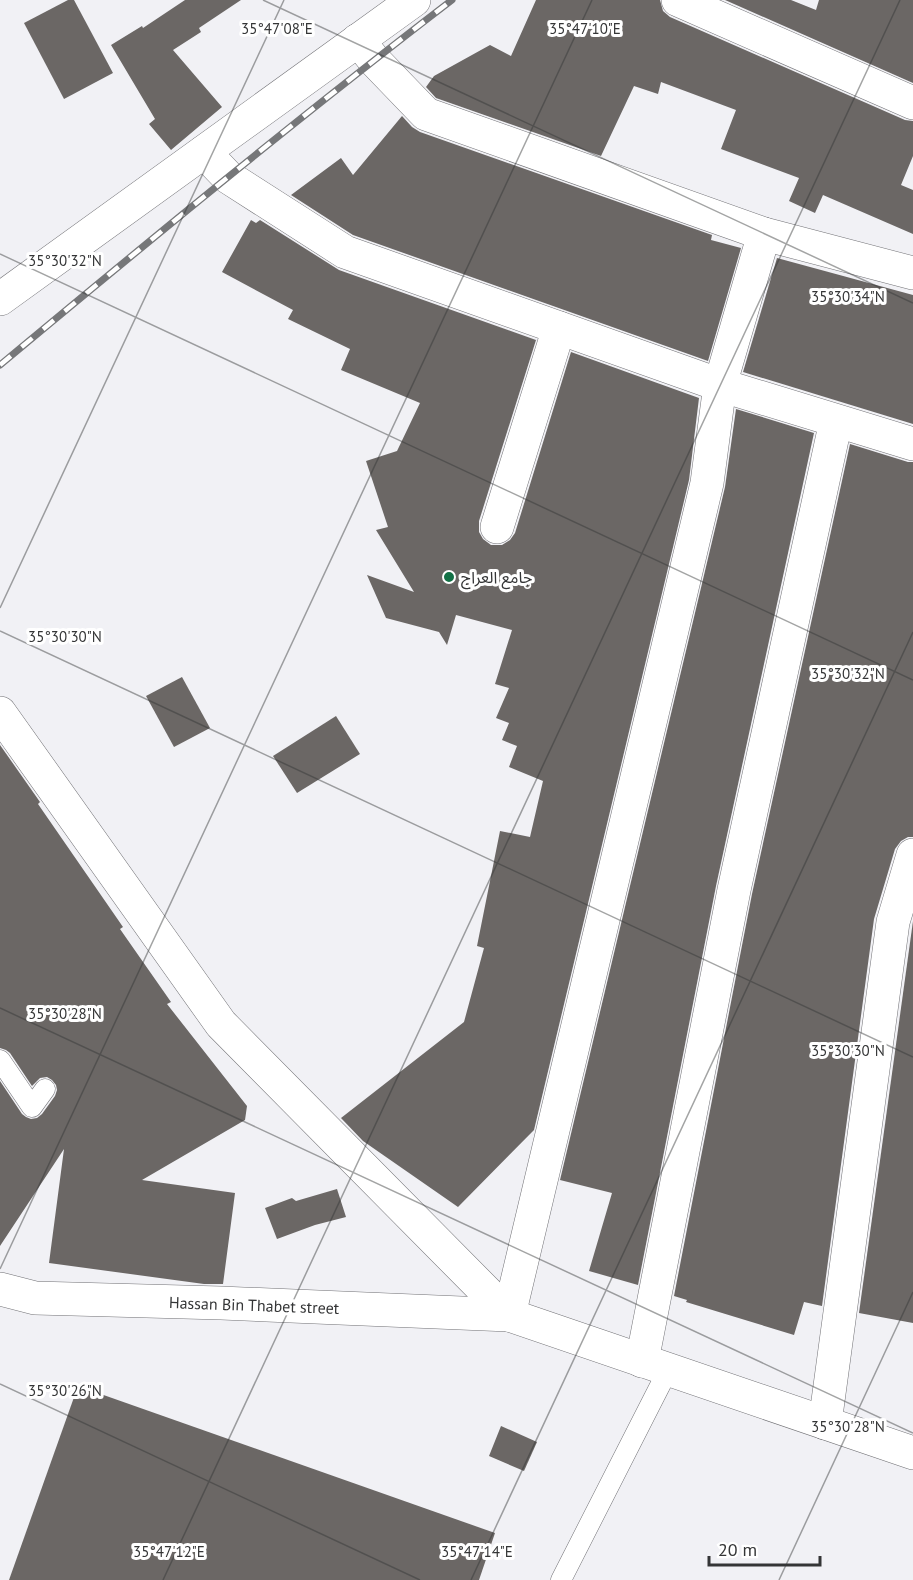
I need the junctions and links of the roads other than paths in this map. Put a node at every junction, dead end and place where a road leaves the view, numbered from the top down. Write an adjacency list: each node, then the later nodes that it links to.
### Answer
1 (414, 0): 3 (street)
2 (678, 0): 4 (street)
3 (358, 40): 5 (street); 6 (street)
4 (913, 103)
5 (204, 152): 8 (street); 9 (street)
6 (764, 234): 7 (street); 10 (street)
7 (913, 273)
8 (0, 299)
9 (559, 327): 10 (street); 13 (street)
10 (720, 385): 11 (street); 20 (street)
11 (836, 421): 12 (street); 21 (street)
12 (913, 444)
13 (497, 527)
14 (0, 713): 20 (street)
15 (913, 855): 16 (street)
16 (903, 925): 22 (street)
17 (0, 1060): 18 (lane)
18 (45, 1089)
19 (0, 1289): 20 (street, Hassan Bin Thabet street)
20 (509, 1315): 21 (street)
21 (655, 1365): 22 (street); 24 (lane)
22 (825, 1424): 23 (street)
23 (913, 1453)
24 (561, 1580)

